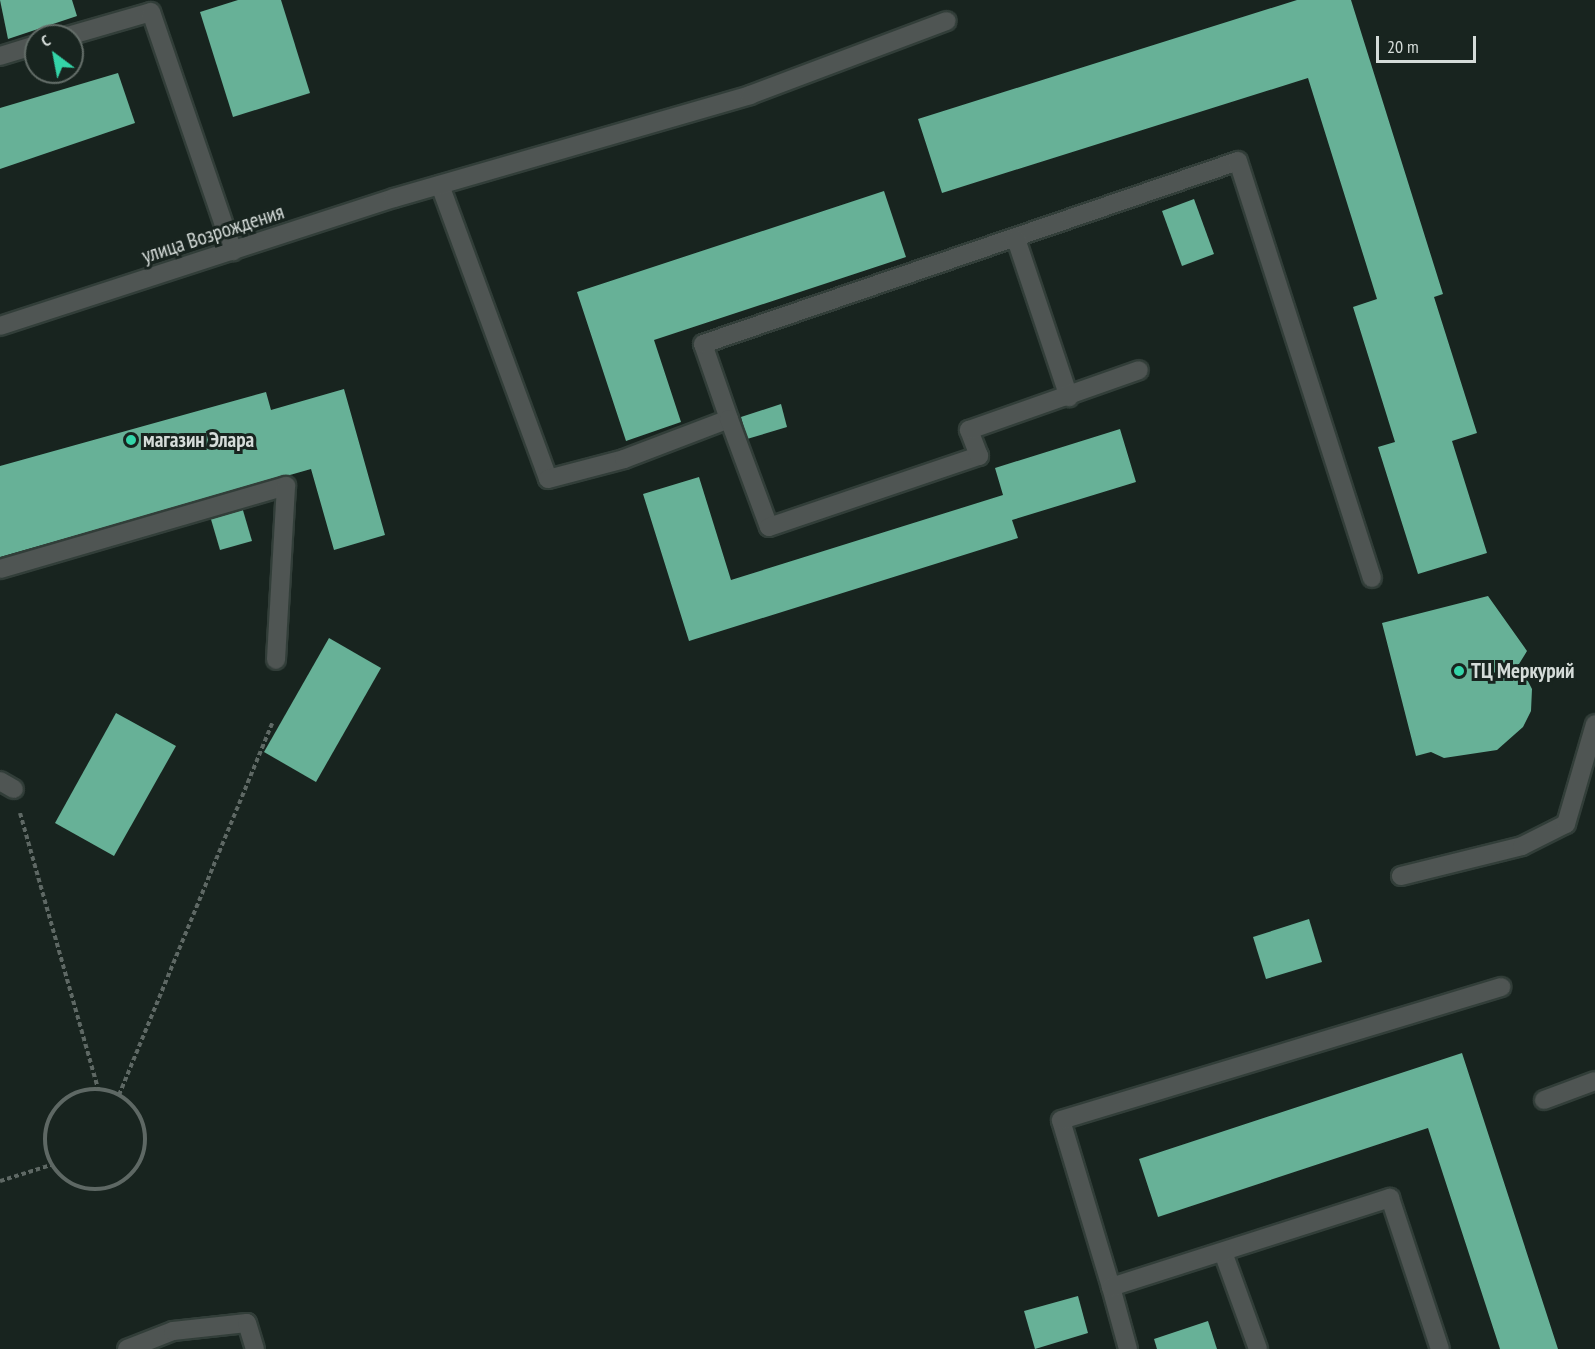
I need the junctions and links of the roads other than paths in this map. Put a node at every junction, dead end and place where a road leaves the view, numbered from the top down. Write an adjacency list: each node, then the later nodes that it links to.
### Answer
1 (947, 21): 5 (street, улица Возрождения)
2 (84, 31): 7 (street)
3 (24, 49): 4 (street)
4 (0, 56)
5 (440, 185): 7 (street, улица Возрождения); 11 (street)
6 (1016, 239): 10 (street); 11 (street); 13 (street)
7 (233, 251): 8 (street, улица Возрождения)
8 (0, 326)
9 (1139, 370): 10 (street)
10 (1069, 396): 11 (street)
11 (729, 419)
12 (0, 569): 14 (street)
13 (1372, 578)
14 (276, 660)
15 (1595, 724): 16 (street)
16 (1401, 876)
17 (1501, 987): 21 (street)
18 (1595, 1081): 19 (street)
19 (1544, 1100)
20 (1224, 1254): 21 (street); 25 (street); 26 (street)
21 (1111, 1287): 24 (street)
22 (128, 1349): 23 (street)
23 (255, 1349)
24 (1128, 1349)
25 (1258, 1349)
26 (1440, 1349)

